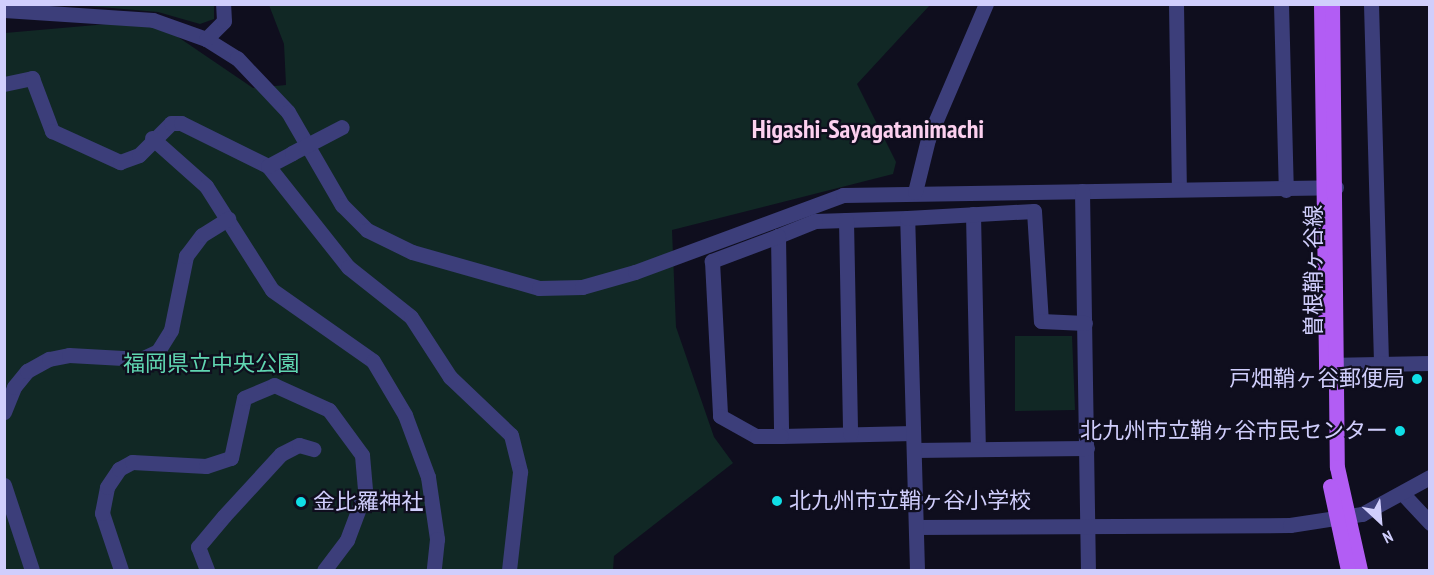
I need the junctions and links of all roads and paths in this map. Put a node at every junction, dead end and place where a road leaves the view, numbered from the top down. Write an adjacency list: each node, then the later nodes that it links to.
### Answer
1 (223, 4): 9 (street)
2 (986, 4): 18 (street)
3 (1176, 4): 15 (street)
4 (1281, 4): 17 (street)
5 (1321, 4): 14 (main road, 曽根鞘ヶ谷線)
6 (1332, 4): 14 (main road, 曽根鞘ヶ谷線)
7 (1371, 4): 26 (street)
8 (4, 10): 9 (street)
9 (206, 39): 18 (street)
10 (4, 84): 12 (street)
11 (342, 127): 13 (street, bridge)
12 (152, 138): 13 (street); 21 (street)
13 (268, 166): 48 (street)
14 (1330, 188): 17 (street); 27 (main road, 曽根鞘ヶ谷線)
15 (1179, 189): 16 (street); 17 (street)
16 (1082, 190): 18 (street); 24 (street)
17 (1286, 190)
18 (915, 192)
19 (973, 214): 20 (street); 24 (street); 34 (street)
20 (907, 218): 22 (street); 29 (street)
21 (228, 219): 28 (street); 47 (street)
22 (846, 220): 23 (street); 30 (street)
23 (778, 236): 31 (street); 31 (street)
24 (1085, 323): 32 (street)
25 (1430, 363): 26 (street)
26 (1381, 364): 27 (street)
27 (1332, 365): 39 (main road, 曽根鞘ヶ谷線)
28 (4, 412)
29 (914, 433): 30 (street); 35 (street)
30 (850, 434): 31 (street)
31 (782, 436)
32 (1087, 448): 34 (street); 42 (street)
33 (312, 449): 45 (street)
34 (978, 449): 35 (street)
35 (914, 450): 41 (street)
36 (1430, 477): 38 (street)
37 (4, 485): 43 (street)
38 (1403, 494): 39 (street); 40 (street)
39 (1338, 518): 42 (street); 51 (main road, 曽根鞘ヶ谷線); 52 (main road, 曽根鞘ヶ谷線)
40 (1430, 523)
41 (916, 527): 42 (street); 49 (street)
42 (1088, 527): 50 (street)
43 (32, 570)
44 (121, 570): 46 (street)
45 (207, 570)
46 (324, 570)
47 (434, 570)
48 (509, 570)
49 (917, 570)
50 (1088, 570)
51 (1347, 570)
52 (1360, 570)

